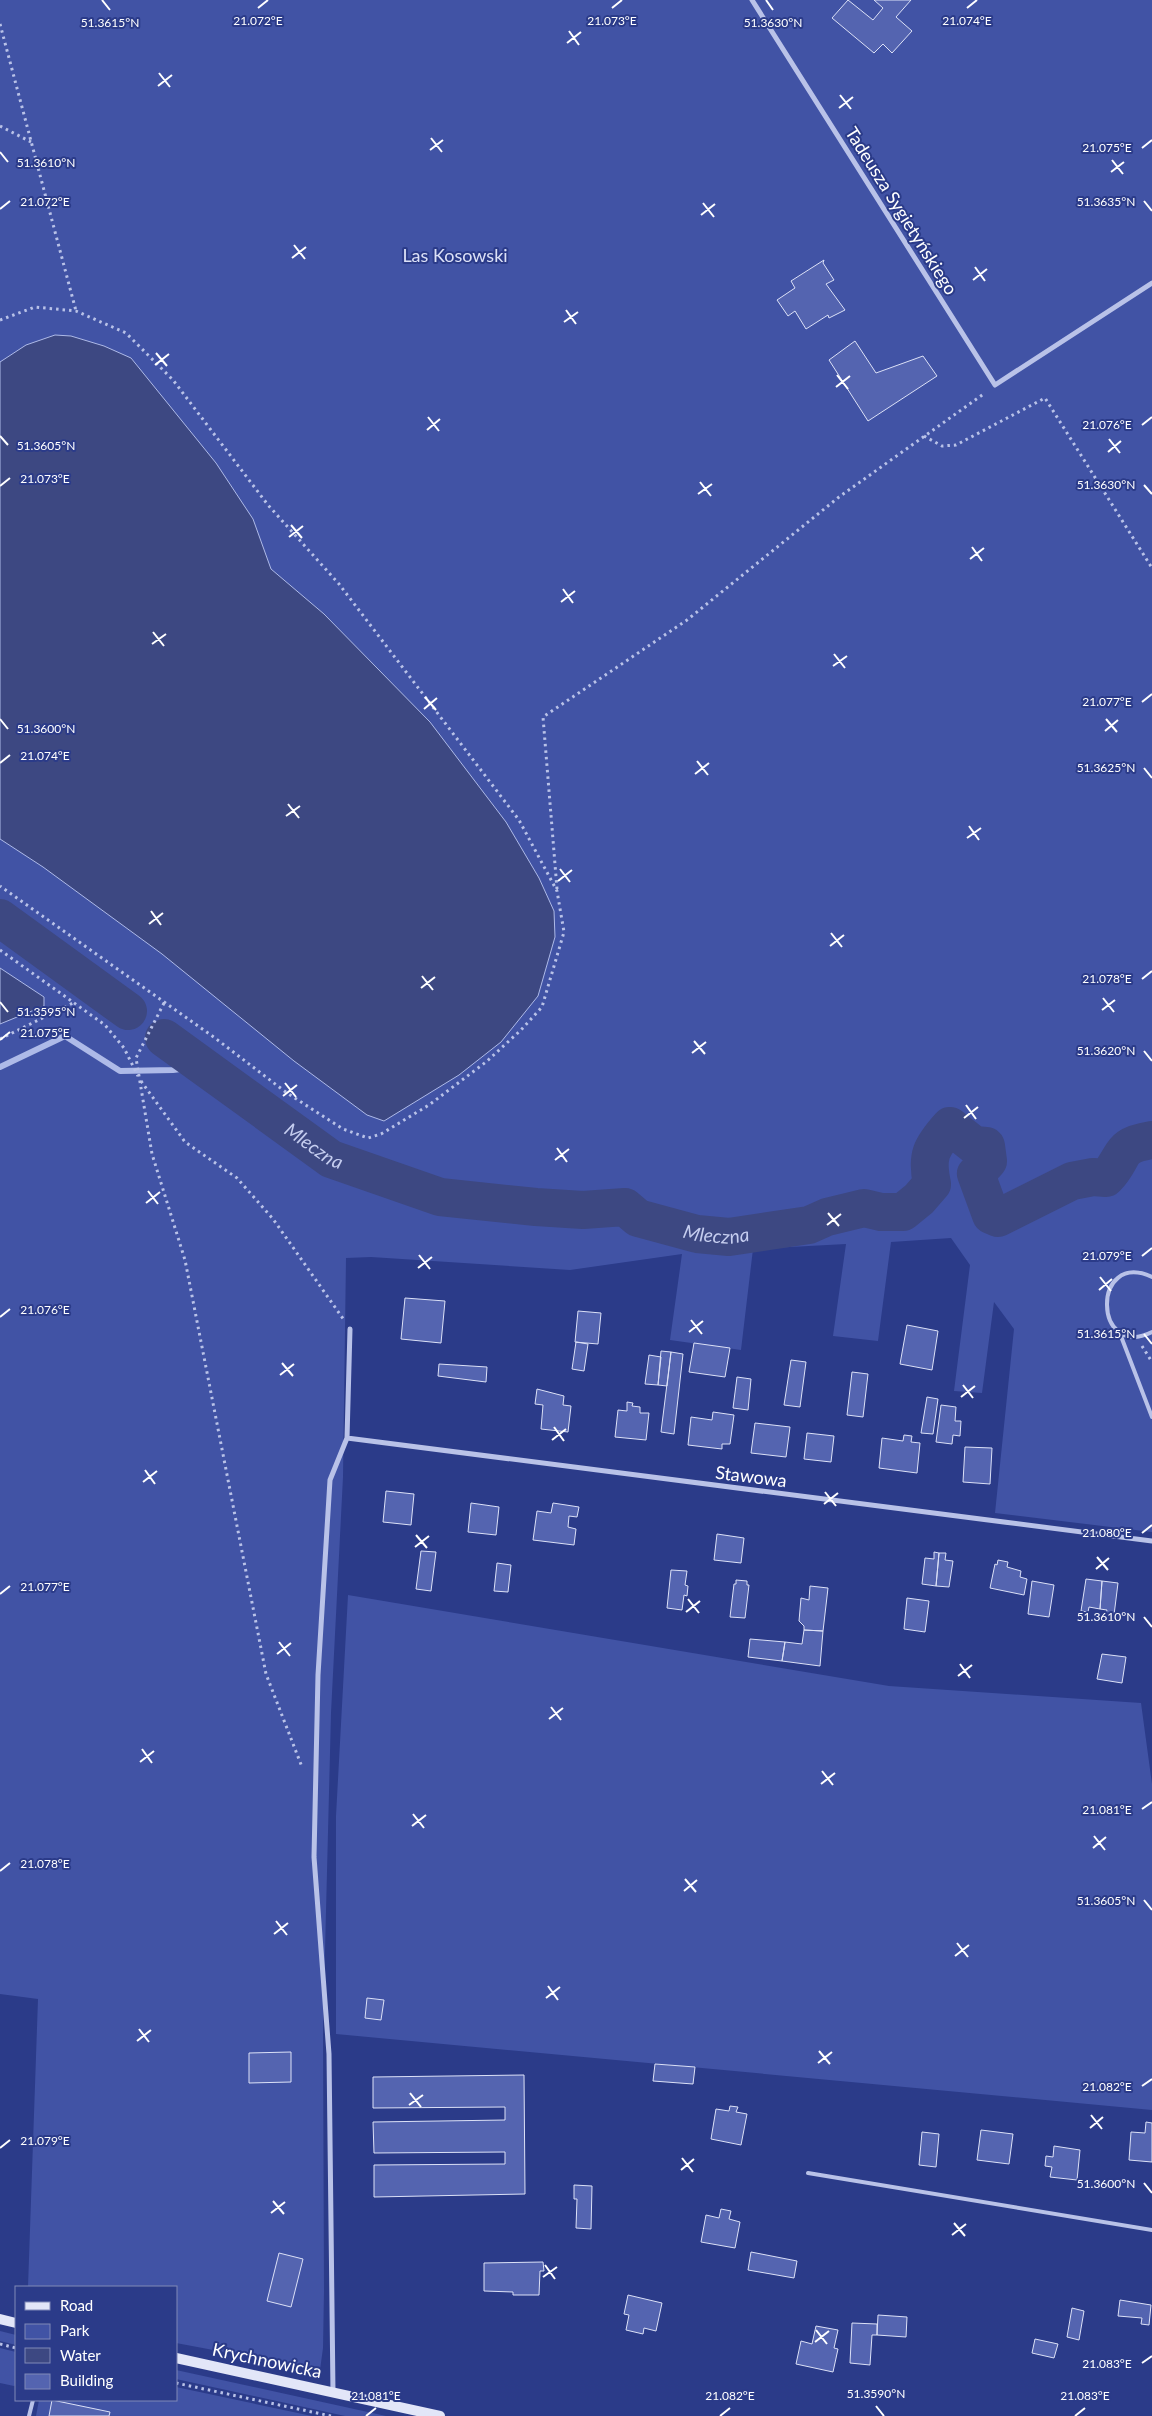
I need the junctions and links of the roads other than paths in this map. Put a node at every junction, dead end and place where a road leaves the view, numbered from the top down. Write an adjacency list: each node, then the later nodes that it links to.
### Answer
1 (752, 0): 2 (street, Tadeusza Sygietyńskiego)
2 (1152, 283)
3 (1152, 1277): 5 (lane)
4 (350, 1329): 8 (street)
5 (1119, 1331): 6 (lane); 7 (lane)
6 (1152, 1332)
7 (1152, 1417)
8 (347, 1438): 9 (street, Stawowa); 15 (street)
9 (1152, 1541)
10 (808, 2173): 11 (lane)
11 (1152, 2230)
12 (0, 2319): 13 (street)
13 (15, 2323)
14 (178, 2358): 15 (street, Krychnowicka)
15 (333, 2392): 18 (street, Krychnowicka)
16 (33, 2401): 17 (lane)
17 (29, 2416)
18 (440, 2416)

